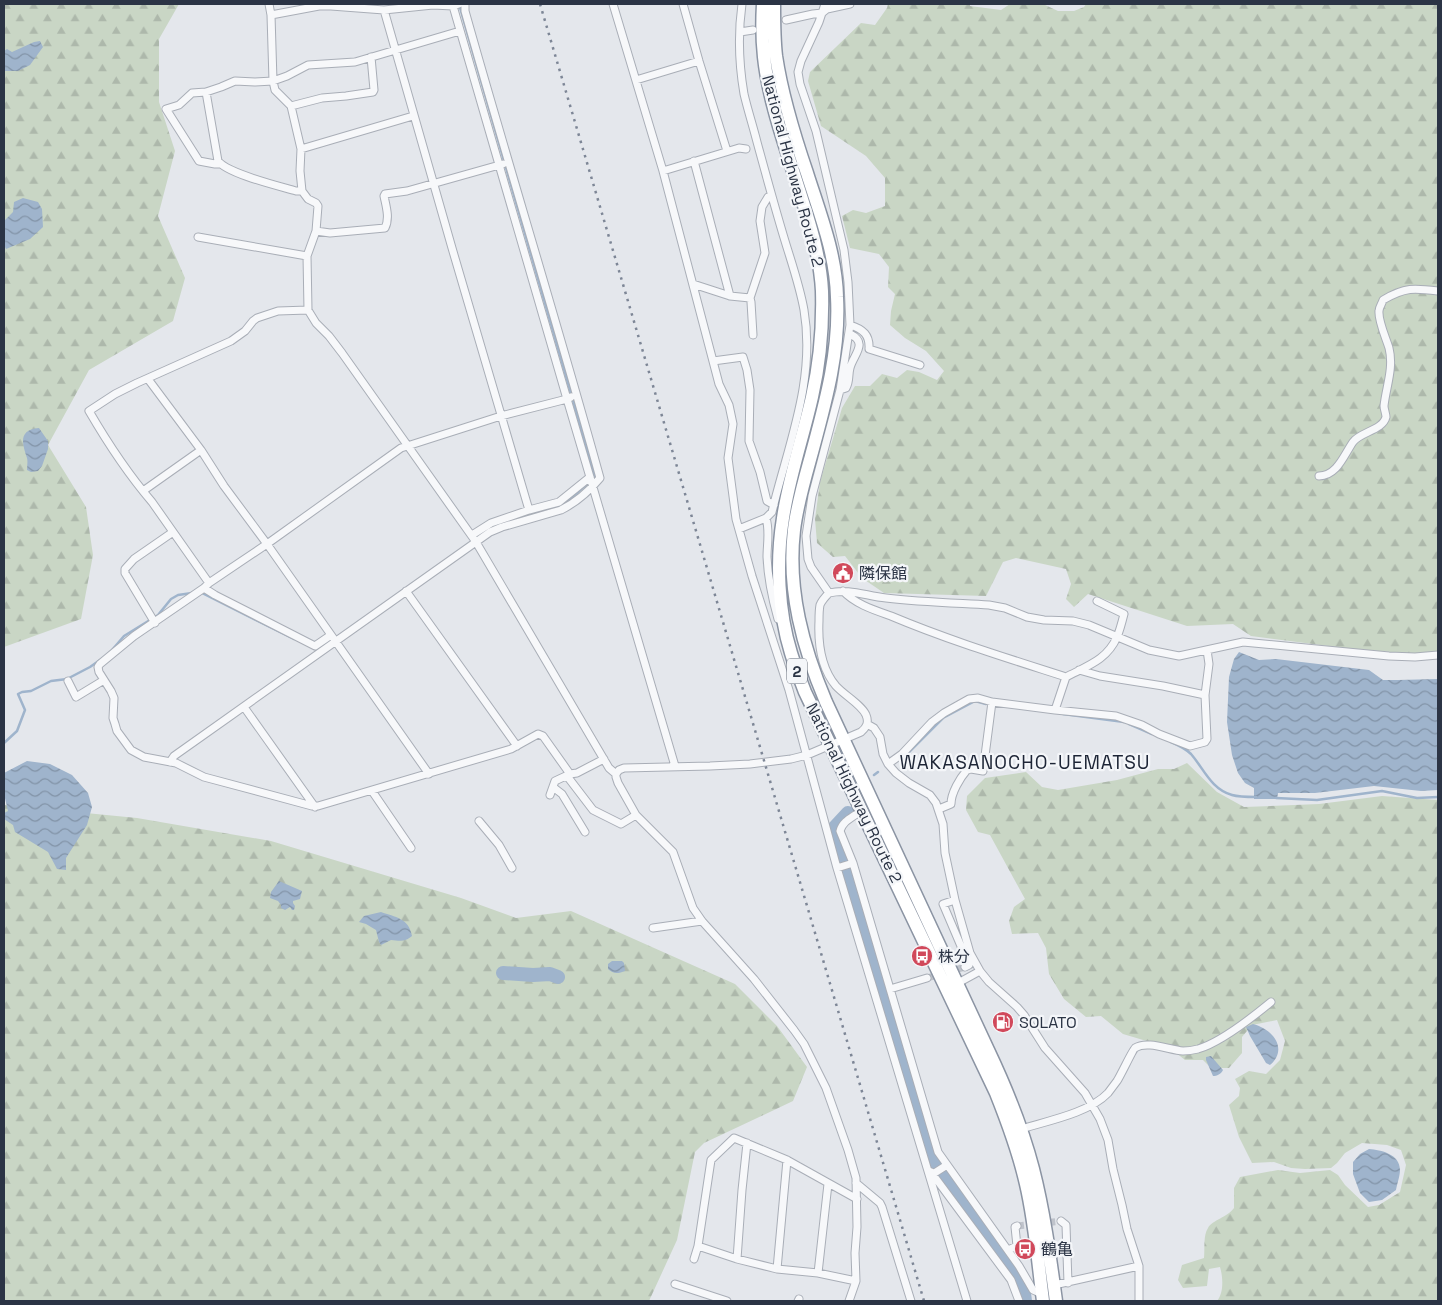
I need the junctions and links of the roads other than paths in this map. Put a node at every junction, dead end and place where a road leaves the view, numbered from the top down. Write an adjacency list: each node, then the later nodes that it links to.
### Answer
1 (269, 4): 13 (street)
2 (458, 4): 10 (street); 16 (street); 31 (street)
3 (613, 4): 21 (street)
4 (683, 4): 20 (street)
5 (742, 4): 17 (street)
6 (763, 4): 74 (highway, National Highway Route 2 / 2)
7 (774, 4): 89 (highway, National Highway Route 2 / 2)
8 (824, 4): 12 (street)
9 (850, 4): 12 (street)
10 (411, 6): 11 (street)
11 (384, 10): 13 (street); 18 (street)
12 (822, 13): 14 (street); 44 (street)
13 (271, 15): 22 (street)
14 (786, 20)
15 (753, 30): 17 (street)
16 (460, 31): 18 (street); 31 (street)
17 (740, 32): 35 (street)
18 (395, 50): 19 (street); 25 (street)
19 (372, 57): 22 (street); 24 (street)
20 (699, 61): 21 (street); 28 (street)
21 (636, 80): 32 (street)
22 (273, 81): 23 (street); 24 (street)
23 (206, 92): 30 (street); 30 (street)
24 (291, 106): 26 (street)
25 (414, 116): 26 (street); 33 (street)
26 (301, 149): 34 (street)
27 (746, 149): 28 (street)
28 (727, 152): 29 (street)
29 (694, 161): 32 (street); 41 (street)
30 (220, 164): 34 (street)
31 (504, 164): 33 (street); 53 (street); 59 (street)
32 (662, 171): 39 (street)
33 (434, 184): 36 (street); 54 (street)
34 (302, 191): 36 (street)
35 (771, 196): 42 (street); 48 (street)
36 (316, 231): 38 (street)
37 (198, 237): 38 (street)
38 (308, 256): 43 (street)
39 (693, 284): 41 (street); 49 (street)
40 (1438, 291): 57 (street)
41 (730, 296): 42 (street)
42 (750, 298): 46 (street)
43 (308, 310): 51 (street); 55 (street)
44 (850, 325): 50 (street); 52 (street)
45 (850, 334): 52 (street)
46 (753, 335)
47 (815, 338): 48 (street)
48 (807, 341): 61 (street)
49 (713, 361): 61 (street); 64 (street)
50 (920, 365)
51 (148, 379): 56 (street); 60 (street)
52 (840, 390): 71 (street)
53 (570, 398): 54 (street); 58 (street)
54 (501, 416): 55 (street); 62 (street)
55 (407, 445): 66 (street); 67 (street)
56 (201, 450): 60 (street); 67 (street)
57 (1319, 476)
58 (590, 477): 59 (street); 62 (street)
59 (592, 486): 66 (street); 96 (street)
60 (143, 491): 65 (street)
61 (774, 505): 63 (street)
62 (529, 510): 66 (street)
63 (766, 518): 64 (street); 74 (street)
64 (739, 529): 92 (street)
65 (173, 532): 68 (street); 73 (street)
66 (474, 538): 69 (street); 93 (street)
67 (267, 544): 68 (street); 75 (street)
68 (207, 586): 73 (street); 75 (street)
69 (406, 591): 77 (street); 91 (street)
70 (843, 591): 71 (street); 76 (street); 81 (street)
71 (829, 593): 88 (street)
72 (1097, 601): 76 (street)
73 (153, 620): 82 (street)
74 (786, 634): 90 (highway, National Highway Route 2 / 2)
75 (331, 635): 77 (street)
76 (1117, 637): 78 (street); 80 (street)
77 (336, 642): 86 (street); 97 (street)
78 (1207, 650): 79 (street); 84 (street)
79 (1438, 655)
80 (1079, 670): 81 (street); 84 (street)
81 (1066, 677): 87 (street)
82 (104, 680): 83 (street); 94 (street)
83 (68, 681)
84 (1205, 695): 87 (street)
85 (992, 704): 87 (street); 95 (street); 104 (street)
86 (244, 707): 94 (street); 103 (street)
87 (1055, 710)
88 (867, 724): 89 (street); 95 (street)
89 (843, 740): 90 (street); 119 (highway, National Highway Route 2 / 2)
90 (830, 745): 92 (street); 145 (highway, National Highway Route 2 / 2)
91 (517, 746): 97 (street); 99 (street)
92 (806, 756): 96 (street); 112 (street)
93 (604, 759): 98 (street); 99 (street)
94 (170, 762): 103 (street)
95 (888, 764): 104 (street)
96 (675, 766): 98 (street)
97 (429, 774): 101 (street)
98 (616, 774): 105 (street)
99 (569, 775): 100 (street); 105 (street)
100 (553, 787): 102 (street); 108 (street)
101 (372, 791): 103 (street); 109 (street)
102 (550, 795)
103 (315, 807)
104 (939, 809): 113 (street)
105 (636, 815): 114 (street)
106 (855, 815): 110 (street)
107 (480, 821): 111 (street)
108 (585, 832)
109 (411, 848)
110 (852, 863): 112 (street); 120 (street)
111 (512, 868)
112 (838, 868): 127 (street)
113 (955, 900): 116 (street); 117 (street)
114 (702, 921): 115 (street); 129 (street)
115 (653, 928)
116 (964, 967)
117 (980, 971): 119 (street); 122 (street)
118 (927, 978): 120 (street)
119 (958, 984): 123 (highway, National Highway Route 2 / 2)
120 (890, 989): 126 (street)
121 (1271, 1002): 122 (street)
122 (1092, 1105): 123 (street); 138 (street)
123 (1021, 1129): 144 (highway, National Highway Route 2 / 2)
124 (747, 1143): 125 (street); 134 (street); 137 (street)
125 (788, 1160): 130 (street); 139 (street)
126 (947, 1165): 128 (street); 135 (street)
127 (928, 1168): 128 (street); 149 (street)
128 (933, 1174): 150 (street)
129 (856, 1183): 131 (street); 148 (street)
130 (828, 1184): 131 (street); 140 (street)
131 (857, 1199): 141 (street)
132 (1061, 1221): 142 (street)
133 (1017, 1226): 135 (street)
134 (698, 1246): 136 (street); 137 (street)
135 (1008, 1250): 145 (street)
136 (694, 1259)
137 (737, 1259): 139 (street)
138 (1139, 1266): 142 (street); 152 (street)
139 (777, 1269): 140 (street)
140 (818, 1273): 141 (street)
141 (856, 1281): 147 (street)
142 (1068, 1283): 144 (street)
143 (676, 1284): 146 (street)
144 (1054, 1285): 151 (highway, National Highway Route 2 / 2)
145 (1042, 1297)
146 (727, 1301)
147 (849, 1301)
148 (911, 1301)
149 (967, 1301)
150 (1019, 1301)
151 (1056, 1301)
152 (1139, 1301)

